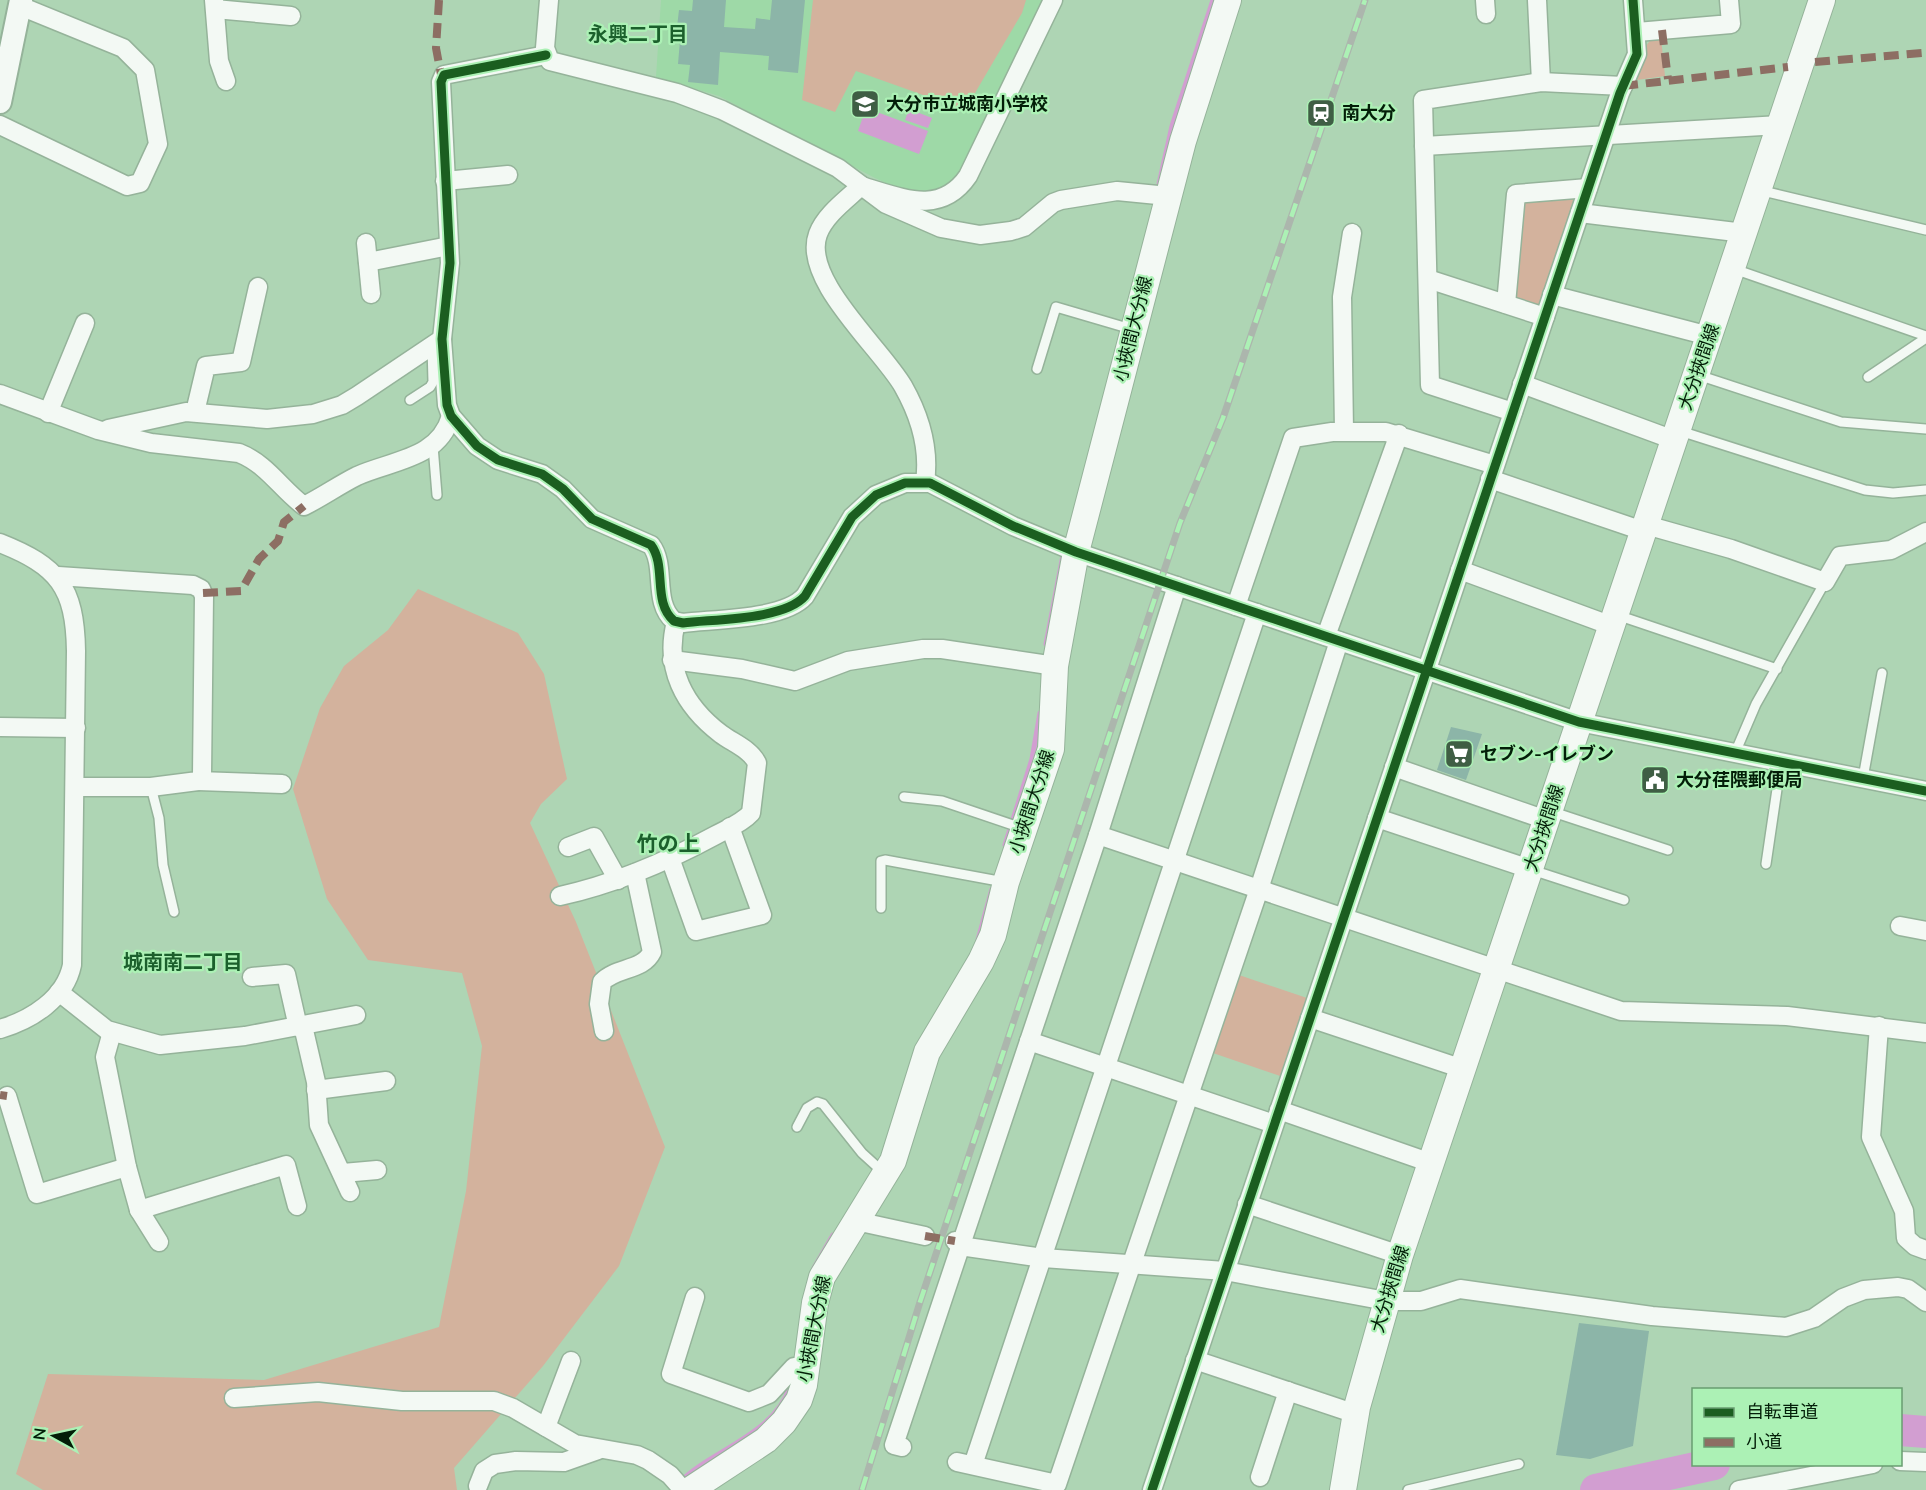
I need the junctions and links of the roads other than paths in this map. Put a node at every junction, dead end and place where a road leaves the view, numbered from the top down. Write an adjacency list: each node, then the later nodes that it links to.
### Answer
1 (549, 0): 13 (street)
2 (1053, 0): 24 (street)
3 (1228, 0): 27 (main road, 小挾間大分線)
4 (1537, 0): 15 (street)
5 (1633, 0): 11 (street)
6 (1729, 0): 11 (street)
7 (1822, 0): 19 (main road, 大分挾間線)
8 (20, 3): 12 (street); 18 (street)
9 (214, 5): 10 (street); 14 (street)
10 (291, 16)
11 (1637, 32): 16 (street)
12 (5, 53): 17 (street)
13 (546, 55): 23 (street); 24 (street)
14 (226, 81)
15 (1542, 81): 16 (street); 21 (street)
16 (1623, 86): 20 (street)
17 (0, 102)
18 (0, 125)
19 (1780, 125): 20 (street); 26 (main road, 大分挾間線)
20 (1606, 134): 21 (street); 25 (street)
21 (1424, 146): 36 (street)
22 (508, 175): 23 (street)
23 (445, 181): 33 (street)
24 (861, 186): 27 (street); 64 (street)
25 (1588, 188): 28 (street); 40 (street)
26 (1758, 190): 29 (lane); 31 (main road, 大分挾間線)
27 (1168, 196): 43 (main road, 小挾間大分線)
28 (1580, 213): 31 (street); 39 (street)
29 (1926, 230)
30 (1352, 233): 59 (street)
31 (1744, 233): 35 (main road, 大分挾間線)
32 (366, 243): 34 (street)
33 (449, 246): 34 (street); 46 (street)
34 (368, 262): 38 (street)
35 (1732, 268): 44 (main road, 大分挾間線); 45 (lane)
36 (1428, 279): 40 (street); 54 (street)
37 (258, 287): 53 (street)
38 (371, 294)
39 (1552, 295): 41 (street); 44 (street)
40 (1506, 304): 41 (street)
41 (1545, 317): 50 (street)
42 (85, 323): 55 (street)
43 (1133, 330): 47 (lane); 70 (main road, 小挾間大分線)
44 (1709, 336): 48 (main road, 大分挾間線)
45 (1926, 337): 49 (lane)
46 (437, 342): 52 (lane); 53 (street); 56 (street)
47 (1037, 369)
48 (1696, 375): 57 (lane); 61 (main road, 大分挾間線)
49 (1868, 377)
50 (1522, 384): 54 (street); 61 (street)
51 (0, 393): 55 (street)
52 (410, 400)
53 (195, 412): 58 (street)
54 (1513, 412): 63 (street)
55 (48, 413): 58 (street)
56 (450, 416): 62 (street); 78 (street)
57 (1926, 429)
58 (98, 430): 62 (street)
59 (1344, 431): 60 (street); 75 (street)
60 (1399, 434): 63 (street); 79 (street)
61 (1676, 435): 65 (lane); 67 (main road, 大分挾間線)
62 (433, 446): 66 (lane)
63 (1493, 472): 67 (street); 71 (street)
64 (925, 482): 70 (street); 78 (street)
65 (1926, 490)
66 (437, 495)
67 (1644, 528): 73 (street); 77 (main road, 大分挾間線)
68 (1926, 531): 73 (street)
69 (0, 543): 72 (street)
70 (1076, 552): 74 (street); 81 (main road, 小挾間大分線)
71 (1460, 570): 77 (street); 83 (street)
72 (58, 576): 87 (street); 92 (street)
73 (1825, 582): 82 (lane)
74 (1178, 586): 75 (street); 102 (street)
75 (1236, 606): 76 (street)
76 (1257, 613): 79 (street); 106 (street)
77 (1614, 620): 82 (lane); 85 (main road, 大分挾間線)
78 (676, 622): 80 (street)
79 (1332, 639): 83 (street); 112 (street)
80 (672, 660): 81 (street); 100 (street)
81 (1055, 666): 101 (main road, 小挾間大分線)
82 (1777, 669): 88 (lane)
83 (1426, 670): 85 (street); 90 (street)
84 (1882, 673): 91 (lane)
85 (1579, 722): 88 (street); 98 (main road, 大分挾間線)
86 (0, 727): 87 (street)
87 (76, 728): 94 (street)
88 (1735, 753): 89 (street)
89 (1781, 762): 91 (street); 107 (lane)
90 (1394, 767): 98 (street); 99 (street)
91 (1863, 778): 96 (street)
92 (198, 781): 93 (street); 95 (street)
93 (282, 783)
94 (75, 787): 95 (street); 122 (street)
95 (151, 787): 116 (lane)
96 (1926, 791)
97 (904, 797): 101 (lane)
98 (1548, 816): 104 (lane); 108 (main road, 大分挾間線)
99 (1377, 818): 108 (street); 117 (street)
100 (730, 827): 105 (street); 105 (street)
101 (1024, 829): 111 (main road, 小挾間大分線)
102 (1098, 835): 106 (street); 131 (street)
103 (568, 847): 110 (street)
104 (1668, 850)
105 (670, 858): 109 (street)
106 (1176, 861): 112 (street); 132 (street)
107 (1766, 864)
108 (1530, 869): 114 (lane); 120 (main road, 大分挾間線)
109 (635, 873): 110 (street); 128 (street)
110 (618, 880): 113 (street)
111 (1006, 882): 115 (lane); 144 (main road, 小挾間大分線)
112 (1259, 889): 117 (street); 136 (street)
113 (560, 896)
114 (1624, 900)
115 (881, 908)
116 (174, 912)
117 (1344, 917): 120 (street); 124 (street)
118 (1900, 926): 119 (street)
119 (1926, 931)
120 (1496, 970): 125 (street); 133 (main road, 大分挾間線)
121 (252, 977): 126 (street)
122 (59, 992): 127 (street); 129 (street)
123 (356, 1015): 126 (street)
124 (1310, 1018): 133 (street); 138 (street)
125 (1878, 1026): 130 (street); 153 (street)
126 (301, 1027): 129 (street); 135 (street)
127 (0, 1029)
128 (604, 1031)
129 (112, 1032): 141 (street)
130 (1926, 1033)
131 (1029, 1041): 132 (street); 152 (street)
132 (1107, 1068): 136 (street); 155 (street)
133 (1462, 1069): 140 (main road, 大分挾間線)
134 (386, 1081): 135 (street)
135 (316, 1090): 143 (street)
136 (1189, 1095): 138 (street); 156 (street)
137 (7, 1096): 141 (street)
138 (1277, 1117): 140 (street); 146 (street)
139 (797, 1127): 144 (lane)
140 (1431, 1163): 154 (main road, 大分挾間線)
141 (128, 1167): 148 (street)
142 (376, 1170): 143 (street)
143 (343, 1173): 145 (street)
144 (886, 1175): 149 (main road, 小挾間大分線)
145 (350, 1192)
146 (1247, 1204): 154 (street); 157 (street)
147 (297, 1206): 148 (street)
148 (139, 1210): 151 (street)
149 (856, 1221): 150 (street); 163 (main road, 小挾間大分線)
150 (925, 1236)
151 (159, 1242)
152 (958, 1244): 155 (street); 168 (street)
153 (1926, 1250)
154 (1400, 1255): 159 (main road, 大分挾間線)
155 (1043, 1258): 156 (street); 156 (street)
156 (1132, 1264): 157 (street)
157 (1225, 1270): 159 (street); 161 (street)
158 (695, 1297): 163 (street)
159 (1386, 1301): 160 (street); 166 (main road, 大分挾間線)
160 (1926, 1302)
161 (1195, 1360): 164 (street); 179 (street)
162 (571, 1361): 167 (street)
163 (807, 1367): 178 (main road, 小挾間大分線)
164 (1288, 1391): 166 (street); 174 (street)
165 (234, 1398): 167 (street)
166 (1356, 1414): 180 (main road, 大分挾間線)
167 (546, 1427): 169 (street)
168 (902, 1447)
169 (598, 1450): 175 (street); 177 (street)
170 (1902, 1461): 171 (street)
171 (1926, 1462)
172 (1519, 1464): 181 (lane)
173 (1865, 1466): 176 (street)
174 (1260, 1477)
175 (478, 1486)
176 (1780, 1486): 182 (street)
177 (683, 1490)
178 (690, 1490)
179 (1152, 1490)
180 (1343, 1490)
181 (1408, 1490)
182 (1739, 1490)

